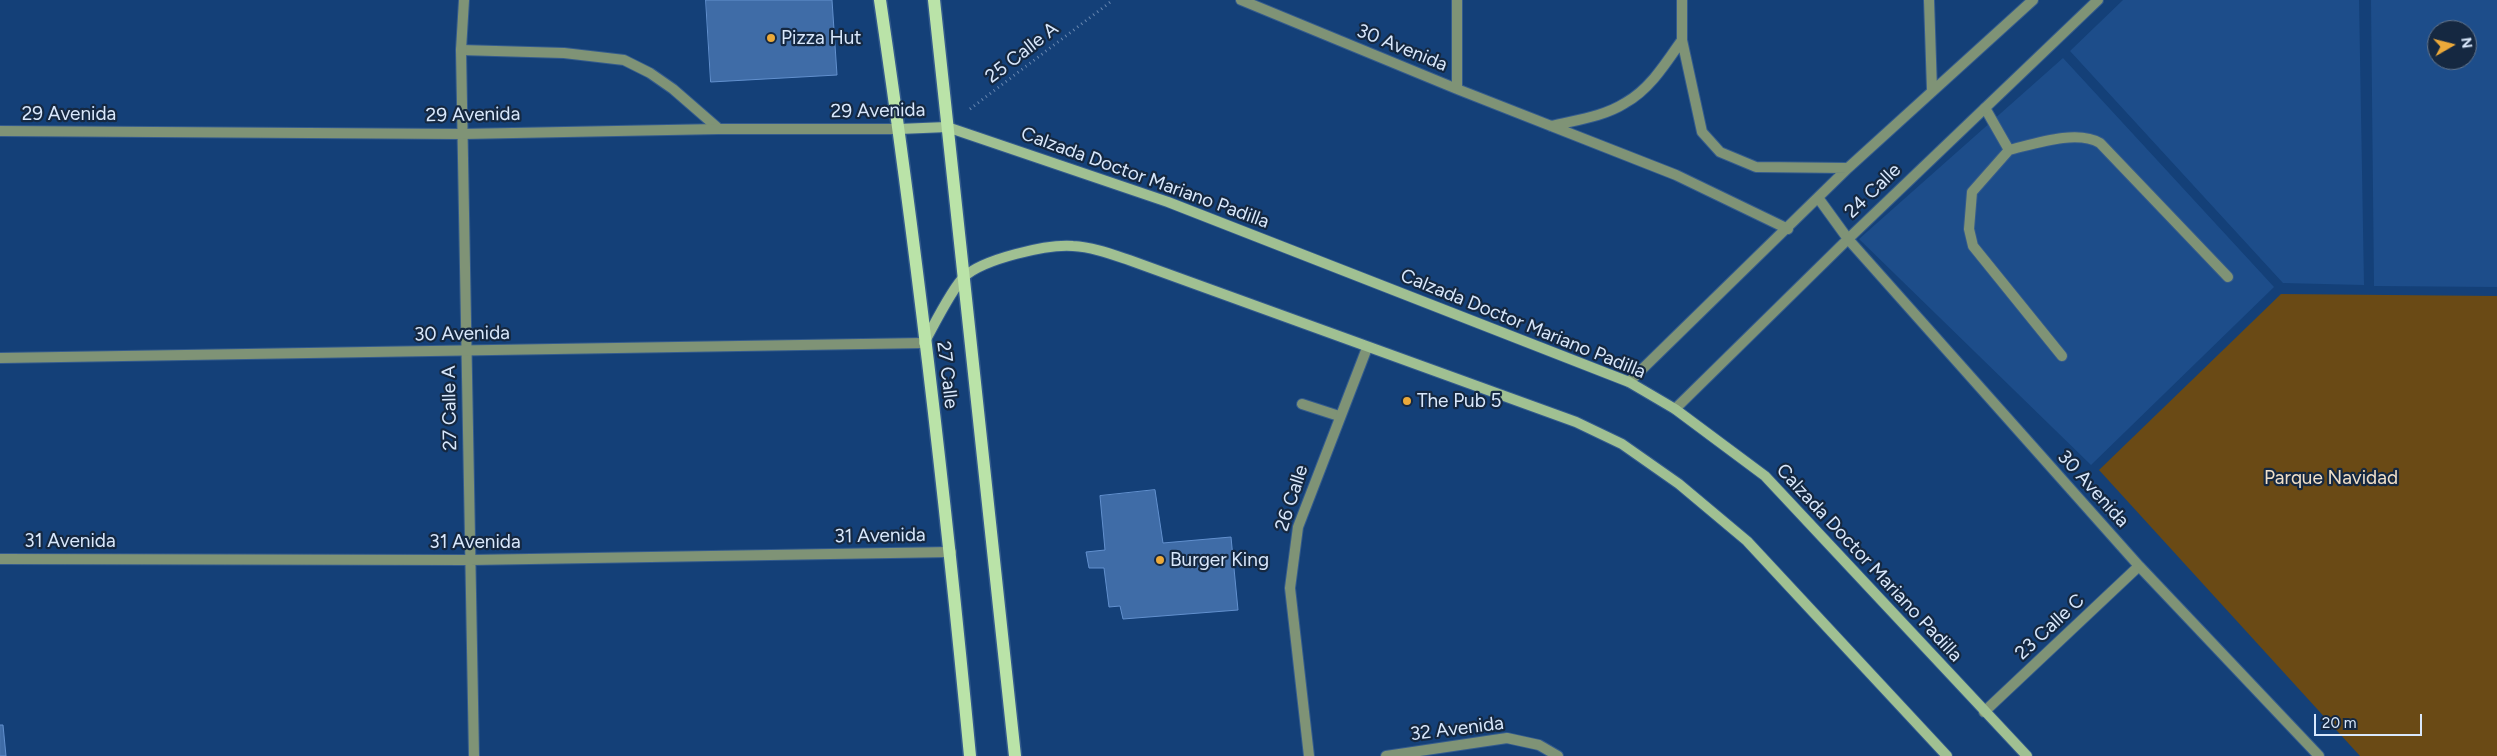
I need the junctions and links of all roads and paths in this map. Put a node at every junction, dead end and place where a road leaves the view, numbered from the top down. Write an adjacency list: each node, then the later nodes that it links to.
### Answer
1 (464, 0): 12 (street, 27 Calle A)
2 (880, 0): 19 (main road, 27 Calle)
3 (934, 0): 17 (main road, 27 Calle)
4 (1113, 0): 17 (path, 25 Calle A)
5 (1241, 0): 13 (street, 30 Avenida)
6 (1457, 0): 13 (street)
7 (1682, 0): 11 (street)
8 (1929, 0): 14 (street)
9 (2033, 0): 14 (street, 24 Calle)
10 (2098, 0): 15 (street, 24 Calle)
11 (1682, 40): 16 (street); 23 (street, 24 Calle)
12 (461, 50): 18 (street); 21 (street, 27 Calle A)
13 (1458, 90): 16 (street, 30 Avenida)
14 (1932, 90): 23 (street, 24 Calle)
15 (1985, 108): 22 (street); 26 (street, 24 Calle)
16 (1550, 126): 25 (street, 30 Avenida)
17 (947, 127): 19 (main road, 29 Avenida); 27 (main road, 27 Calle); 34 (main road, Calzada Doctor Mariano Padilla)
18 (719, 129): 19 (street, 29 Avenida); 21 (street, 29 Avenida)
19 (899, 129): 29 (main road, 27 Calle)
20 (0, 131): 21 (street, 29 Avenida)
21 (462, 134): 31 (street, 27 Calle A)
22 (2009, 150): 28 (street); 32 (street)
23 (1848, 168): 24 (street, 24 Calle)
24 (1819, 199): 25 (street, 24 Calle); 26 (street, 30 Avenida)
25 (1788, 229): 34 (street, 24 Calle)
26 (1848, 239): 36 (street, 24 Calle); 41 (street, 30 Avenida)
27 (964, 277): 29 (main road); 30 (main road); 45 (main road, 27 Calle)
28 (2228, 277)
29 (924, 343): 31 (street, 30 Avenida); 38 (main road, 27 Calle)
30 (1367, 348): 37 (street, 26 Calle); 49 (main road)
31 (466, 352): 33 (street, 30 Avenida); 40 (street, 27 Calle A)
32 (2062, 356)
33 (0, 358)
34 (1629, 382): 36 (main road, Calzada Doctor Mariano Padilla)
35 (1302, 404): 37 (street)
36 (1675, 409): 42 (main road, Calzada Doctor Mariano Padilla)
37 (1339, 416): 46 (street, 26 Calle)
38 (951, 552): 40 (street, 31 Avenida); 44 (main road, 27 Calle)
39 (0, 559): 40 (street, 31 Avenida)
40 (470, 560): 43 (street, 27 Calle A)
41 (2139, 566): 42 (street, 23 Calle C); 51 (street, 30 Avenida)
42 (1984, 712): 50 (main road, Calzada Doctor Mariano Padilla)
43 (474, 756)
44 (970, 756)
45 (1015, 756)
46 (1309, 756)
47 (1386, 756): 48 (street, 32 Avenida)
48 (1558, 756)
49 (1947, 756)
50 (2027, 756)
51 (2319, 756)

